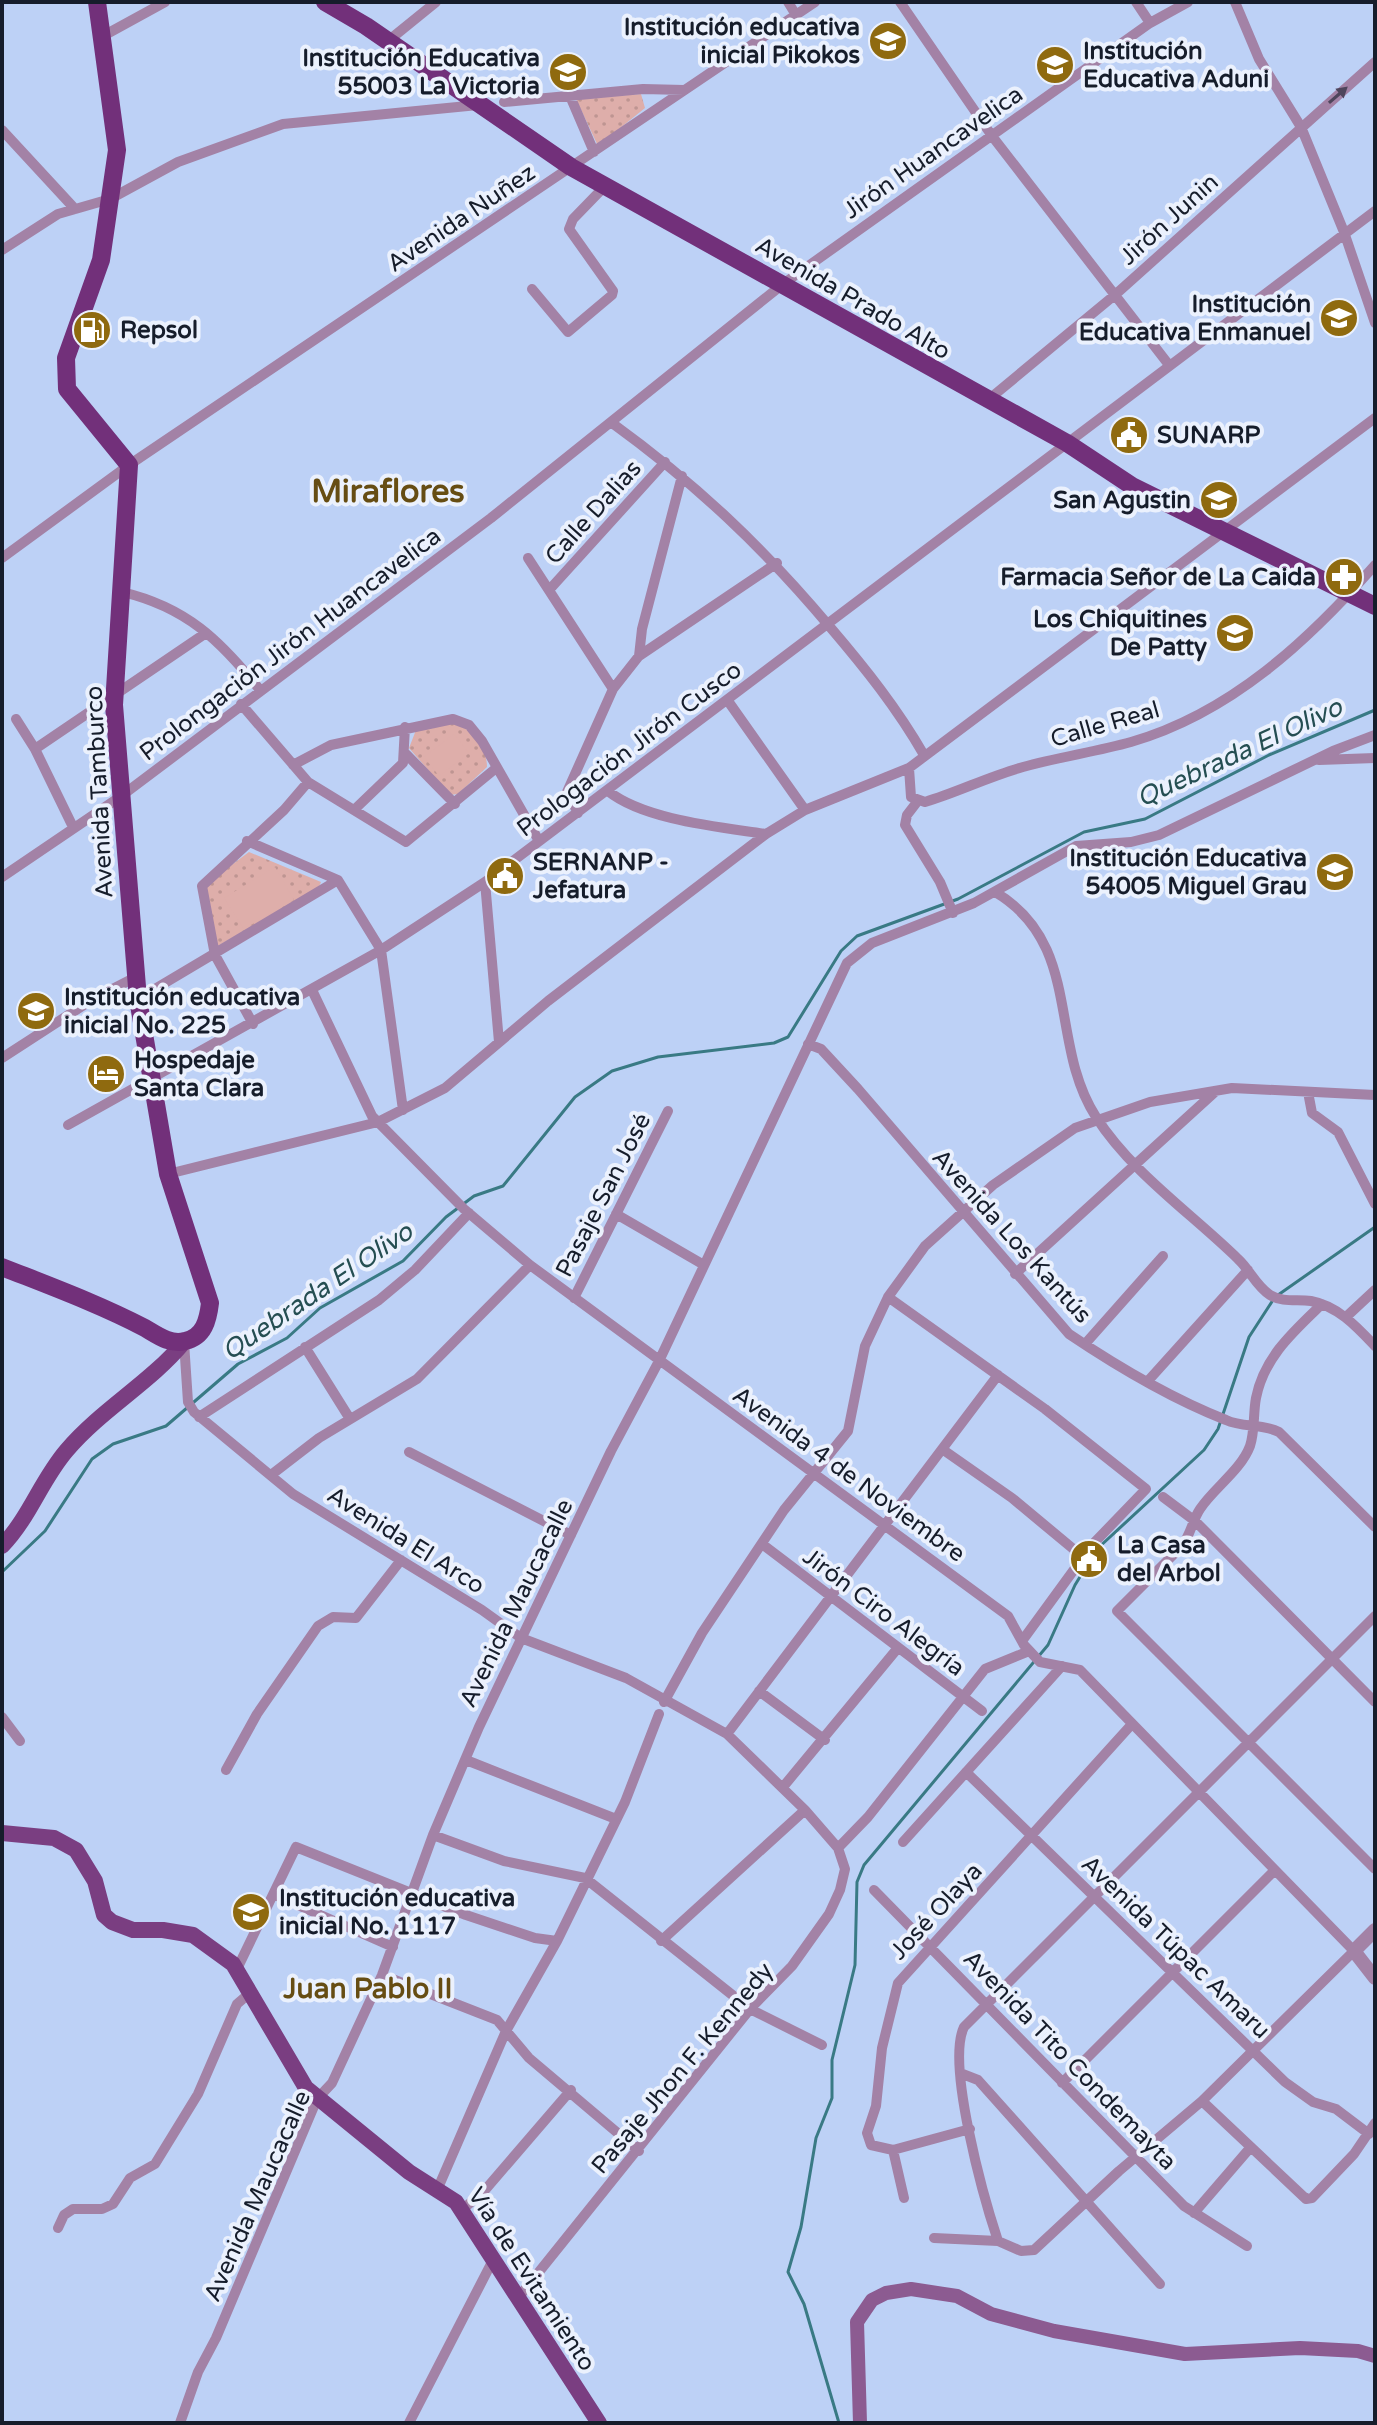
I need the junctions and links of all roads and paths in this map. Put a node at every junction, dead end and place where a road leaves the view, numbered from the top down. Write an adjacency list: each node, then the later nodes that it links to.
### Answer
1 (97, 2): 13 (highway)
2 (165, 2): 13 (street)
3 (325, 2): 14 (highway, Avenida Prado Alto)
4 (436, 2): 14 (street)
5 (788, 2): 11 (street)
6 (815, 2): 11 (street, Avenida Nuñez)
7 (900, 2): 22 (street)
8 (1136, 2): 12 (street)
9 (1188, 2): 12 (street, Jirón Huancavelica)
10 (1235, 2): 20 (street)
11 (796, 15): 16 (street, Avenida Nuñez)
12 (1150, 23): 22 (street, Jirón Huancavelica)
13 (103, 36): 26 (highway)
14 (388, 41): 19 (highway, Avenida Prado Alto)
15 (1375, 62): 20 (street, Jirón Junin, one-way to 15)
16 (684, 90): 17 (street); 23 (street, Avenida Nuñez)
17 (570, 96): 18 (street); 23 (street)
18 (504, 102)
19 (479, 105): 24 (highway, Avenida Prado Alto); 26 (street)
20 (1301, 127): 29 (street); 33 (street, Jirón Junin)
21 (2, 130): 27 (street)
22 (992, 136): 31 (street, Jirón Huancavelica); 33 (street)
23 (594, 152): 24 (street, Avenida Nuñez)
24 (571, 167): 25 (highway, Avenida Prado Alto); 41 (street, Avenida Nuñez)
25 (605, 186): 31 (highway, Avenida Prado Alto); 32 (street)
26 (110, 199): 27 (street); 41 (highway)
27 (75, 209): 30 (street)
28 (1375, 211): 29 (street, Prologación Jirón Cusco)
29 (1344, 232): 34 (street); 35 (street, Prologación Jirón Cusco)
30 (2, 250)
31 (783, 284): 36 (highway, Avenida Prado Alto); 38 (street, Prolongación Jirón Huancavelica)
32 (532, 289)
33 (1116, 294): 35 (street); 36 (street, Jirón Junin)
34 (1375, 323)
35 (1169, 365): 39 (street, Prologación Jirón Cusco)
36 (987, 402): 39 (highway, Avenida Prado Alto)
37 (1375, 418): 43 (street)
38 (612, 423): 40 (street); 56 (street, Prolongación Jirón Huancavelica)
39 (1067, 443): 43 (highway, Avenida Prado Alto); 52 (street, Prologación Jirón Cusco)
40 (665, 462): 42 (street); 48 (street, Calle Dalias)
41 (129, 465): 44 (street, Avenida Nuñez); 49 (highway, Avenida Tamburco)
42 (682, 476): 46 (street); 54 (street)
43 (1225, 533): 50 (highway, Avenida Prado Alto); 65 (street)
44 (2, 558)
45 (528, 558): 48 (street)
46 (777, 563): 52 (street); 54 (street)
47 (1375, 565): 50 (street, Calle Real)
48 (550, 589): 55 (street)
49 (122, 592): 53 (street); 57 (highway, Avenida Tamburco)
50 (1350, 593): 51 (highway, Avenida Prado Alto); 74 (street, Calle Real)
51 (1375, 606)
52 (828, 625): 58 (street, Prologación Jirón Cusco); 65 (street)
53 (206, 633): 56 (street); 57 (street)
54 (639, 656): 55 (street)
55 (613, 689): 78 (street)
56 (260, 690): 59 (street, Prolongación Jirón Huancavelica)
57 (115, 692): 63 (street); 73 (highway, Avenida Tamburco)
58 (728, 701): 72 (street, Prologación Jirón Cusco); 77 (street)
59 (241, 704): 68 (street); 73 (street, Prolongación Jirón Huancavelica)
60 (16, 719): 63 (street)
61 (405, 727): 64 (street); 68 (street); 70 (street)
62 (1375, 735): 67 (street, Avenida Maucacalle)
63 (35, 749): 79 (street)
64 (406, 754): 75 (street); 76 (street)
65 (924, 755): 69 (street)
66 (1375, 758): 67 (street)
67 (1317, 760): 86 (street, Avenida Maucacalle)
68 (293, 765): 71 (street)
69 (909, 768): 74 (street); 77 (street)
70 (495, 769): 75 (street); 82 (street)
71 (308, 782): 76 (street); 81 (street)
72 (608, 791): 78 (street, Prologación Jirón Cusco); 80 (street)
73 (120, 797): 79 (street, Prolongación Jirón Huancavelica); 90 (highway, Avenida Tamburco)
74 (917, 802): 87 (street)
75 (455, 804): 76 (street)
76 (355, 809)
77 (805, 810): 80 (street)
78 (578, 813): 82 (street, Prologación Jirón Cusco)
79 (73, 827): 83 (street, Prolongación Jirón Huancavelica)
80 (766, 834): 94 (street)
81 (247, 841): 84 (street); 89 (street)
82 (539, 841): 85 (street, Prologación Jirón Cusco)
83 (2, 877)
84 (338, 880): 88 (street); 89 (street)
85 (485, 882): 88 (street, Prologación Jirón Cusco); 94 (street)
86 (995, 892): 87 (street, Avenida Maucacalle); 103 (street)
87 (950, 906): 95 (street, Avenida Maucacalle)
88 (381, 950): 91 (street, Prologación Jirón Cusco); 101 (street)
89 (215, 955): 92 (street); 93 (street)
90 (136, 977): 92 (highway, Avenida Tamburco); 96 (street)
91 (312, 990): 93 (street, Prologación Jirón Cusco); 104 (street, Avenida 4 de Noviembre)
92 (138, 999): 97 (highway, Avenida Tamburco)
93 (253, 1024): 97 (street, Prologación Jirón Cusco)
94 (499, 1042): 101 (street)
95 (808, 1044): 110 (street, Avenida Los Kantús); 114 (street, Avenida Maucacalle)
96 (2, 1058)
97 (152, 1080): 105 (street, Prologación Jirón Cusco); 107 (highway, Avenida Tamburco)
98 (1218, 1090): 99 (street); 103 (street); 106 (street)
99 (1308, 1092): 100 (street); 108 (street)
100 (1375, 1095)
101 (403, 1110): 104 (street)
102 (668, 1111): 111 (street, Pasaje San José)
103 (1096, 1118): 106 (street); 110 (street)
104 (378, 1122): 107 (street); 109 (street, Avenida 4 de Noviembre)
105 (68, 1125)
106 (1138, 1164): 116 (street); 117 (street)
107 (168, 1174): 123 (highway, Avenida Tamburco)
108 (1375, 1204)
109 (466, 1211): 113 (street, Avenida 4 de Noviembre); 126 (street)
110 (962, 1212): 117 (street, Avenida Los Kantús); 119 (street)
111 (616, 1214): 114 (street); 120 (street, Pasaje San José)
112 (1163, 1256): 124 (street)
113 (530, 1265): 120 (street, Avenida 4 de Noviembre); 131 (street)
114 (704, 1265): 127 (street, Avenida Maucacalle)
115 (2, 1267): 123 (highway)
116 (1248, 1270): 121 (street); 129 (street)
117 (1015, 1274): 124 (street, Avenida Los Kantús)
118 (1375, 1290): 122 (street)
119 (888, 1297): 128 (street); 135 (street)
120 (574, 1298): 127 (street, Avenida 4 de Noviembre)
121 (1322, 1304): 122 (street); 132 (street)
122 (1346, 1317): 125 (street)
123 (184, 1342): 130 (street); 143 (main road)
124 (1085, 1344): 129 (street, Avenida Los Kantús)
125 (1375, 1346)
126 (305, 1347): 130 (street); 131 (street)
127 (659, 1361): 135 (street, Avenida 4 de Noviembre); 141 (street, Avenida Maucacalle)
128 (998, 1375): 133 (street); 144 (street)
129 (1147, 1382): 132 (street, Avenida Los Kantús)
130 (194, 1410): 136 (street, Avenida El Arco)
131 (350, 1419): 136 (street)
132 (1253, 1425): 138 (street); 140 (street, Avenida Los Kantús)
133 (942, 1449): 139 (street); 144 (street)
134 (409, 1452): 141 (street)
135 (812, 1474): 139 (street, Avenida 4 de Noviembre); 142 (street)
136 (271, 1475): 145 (street, Avenida El Arco)
137 (1163, 1497): 138 (street)
138 (1195, 1521): 152 (street); 165 (street)
139 (884, 1527): 146 (street); 149 (street, Avenida 4 de Noviembre)
140 (1375, 1527)
141 (571, 1535): 148 (street, Avenida Maucacalle)
142 (762, 1544): 146 (street, Jirón Ciro Alegría); 156 (street)
143 (2, 1546)
144 (1083, 1557): 149 (street)
145 (401, 1560): 148 (street, Avenida El Arco); 167 (street)
146 (830, 1597): 150 (street, Jirón Ciro Alegría); 154 (street)
147 (1375, 1616): 152 (street)
148 (521, 1638): 156 (street, Avenida El Arco); 166 (street, Avenida Maucacalle)
149 (1022, 1641): 151 (street, Avenida 4 de Noviembre)
150 (897, 1649): 155 (street, Jirón Ciro Alegría); 163 (street)
151 (1030, 1652): 153 (street, Avenida 4 de Noviembre); 155 (street)
152 (1332, 1656): 157 (street); 165 (street)
153 (1062, 1666): 161 (street, Avenida 4 de Noviembre); 168 (street)
154 (759, 1691): 162 (street); 163 (street)
155 (963, 1696): 158 (street, Jirón Ciro Alegría); 177 (street)
156 (664, 1702): 162 (street, Avenida El Arco)
157 (1375, 1702)
158 (982, 1711)
159 (659, 1714): 172 (street)
160 (2, 1717): 164 (street)
161 (1132, 1724): 170 (street, Avenida 4 de Noviembre); 175 (street, José Olaya)
162 (727, 1734): 169 (street, Avenida El Arco)
163 (825, 1740): 169 (street)
164 (20, 1741)
165 (1247, 1741): 170 (street); 178 (street)
166 (466, 1760): 172 (street); 174 (street, Avenida Maucacalle)
167 (226, 1770)
168 (966, 1772): 175 (street, Avenida Túpac Amaru); 176 (street)
169 (783, 1787): 171 (street, Avenida El Arco)
170 (1197, 1791): 179 (street, Avenida 4 de Noviembre); 184 (street)
171 (805, 1810): 177 (street, Avenida El Arco); 187 (street)
172 (616, 1819): 180 (street)
173 (2, 1833): 191 (main road, Vía de Evitamiento)
174 (433, 1835): 180 (street); 183 (street, Avenida Maucacalle)
175 (1034, 1835): 184 (street, Avenida Túpac Amaru); 188 (street, José Olaya)
176 (903, 1842)
177 (838, 1848): 197 (street, Pasaje Jhon F. Kennedy)
178 (1375, 1869)
179 (1274, 1871): 190 (street, Avenida 4 de Noviembre); 192 (street)
180 (585, 1878): 186 (street); 187 (street)
181 (874, 1890): 188 (street, Avenida Tito Condemayta)
182 (275, 1895): 183 (street); 189 (street); 191 (street)
183 (414, 1895): 186 (street); 189 (street, Avenida Maucacalle)
184 (1097, 1897): 192 (street, Avenida Túpac Amaru); 196 (street)
185 (1375, 1930): 190 (street)
186 (557, 1941): 198 (street)
187 (661, 1941): 197 (street)
188 (931, 1945): 196 (street, Avenida Tito Condemayta); 210 (street, José Olaya)
189 (393, 1947): 193 (street, Avenida Maucacalle)
190 (1354, 1951): 194 (street, Avenida 4 de Noviembre); 200 (street)
191 (237, 1969): 195 (main road, Vía de Evitamiento)
192 (1174, 1972): 200 (street, Avenida Túpac Amaru); 202 (street)
193 (382, 1975): 198 (street); 204 (street, Avenida Maucacalle)
194 (1375, 1978)
195 (254, 1996): 204 (main road, Vía de Evitamiento); 218 (street)
196 (985, 2002): 201 (street); 202 (street, Avenida Tito Condemayta)
197 (750, 2009): 199 (street); 211 (street, Pasaje Jhon F. Kennedy)
198 (506, 2031): 203 (street); 213 (street)
199 (822, 2045)
200 (1253, 2052): 205 (street); 208 (street, Avenida Túpac Amaru)
201 (960, 2073): 207 (street); 215 (street)
202 (1062, 2083): 212 (street, Avenida Tito Condemayta)
203 (571, 2090): 211 (street); 216 (street)
204 (317, 2099): 213 (main road, Vía de Evitamiento); 226 (street, Avenida Maucacalle)
205 (1202, 2101): 209 (street); 212 (street)
206 (1375, 2123): 208 (street)
207 (970, 2129): 210 (street); 220 (street)
208 (1369, 2134): 209 (street)
209 (1250, 2148): 217 (street)
210 (893, 2150): 214 (street)
211 (639, 2151): 224 (street, Pasaje Jhon F. Kennedy)
212 (1137, 2157): 215 (street); 217 (street, Avenida Tito Condemayta)
213 (438, 2188): 216 (main road, Vía de Evitamiento)
214 (904, 2198)
215 (1086, 2200): 220 (street); 223 (street)
216 (462, 2210): 222 (main road, Vía de Evitamiento)
217 (1194, 2213): 221 (street, Avenida Tito Condemayta)
218 (58, 2228)
219 (934, 2238): 220 (street)
220 (998, 2241)
221 (1247, 2246)
222 (492, 2262): 224 (main road, Vía de Evitamiento); 227 (street)
223 (1160, 2284)
224 (518, 2298): 228 (main road, Vía de Evitamiento)
225 (1375, 2356): 229 (main road)
226 (180, 2423)
227 (409, 2423)
228 (599, 2423)
229 (860, 2423)

